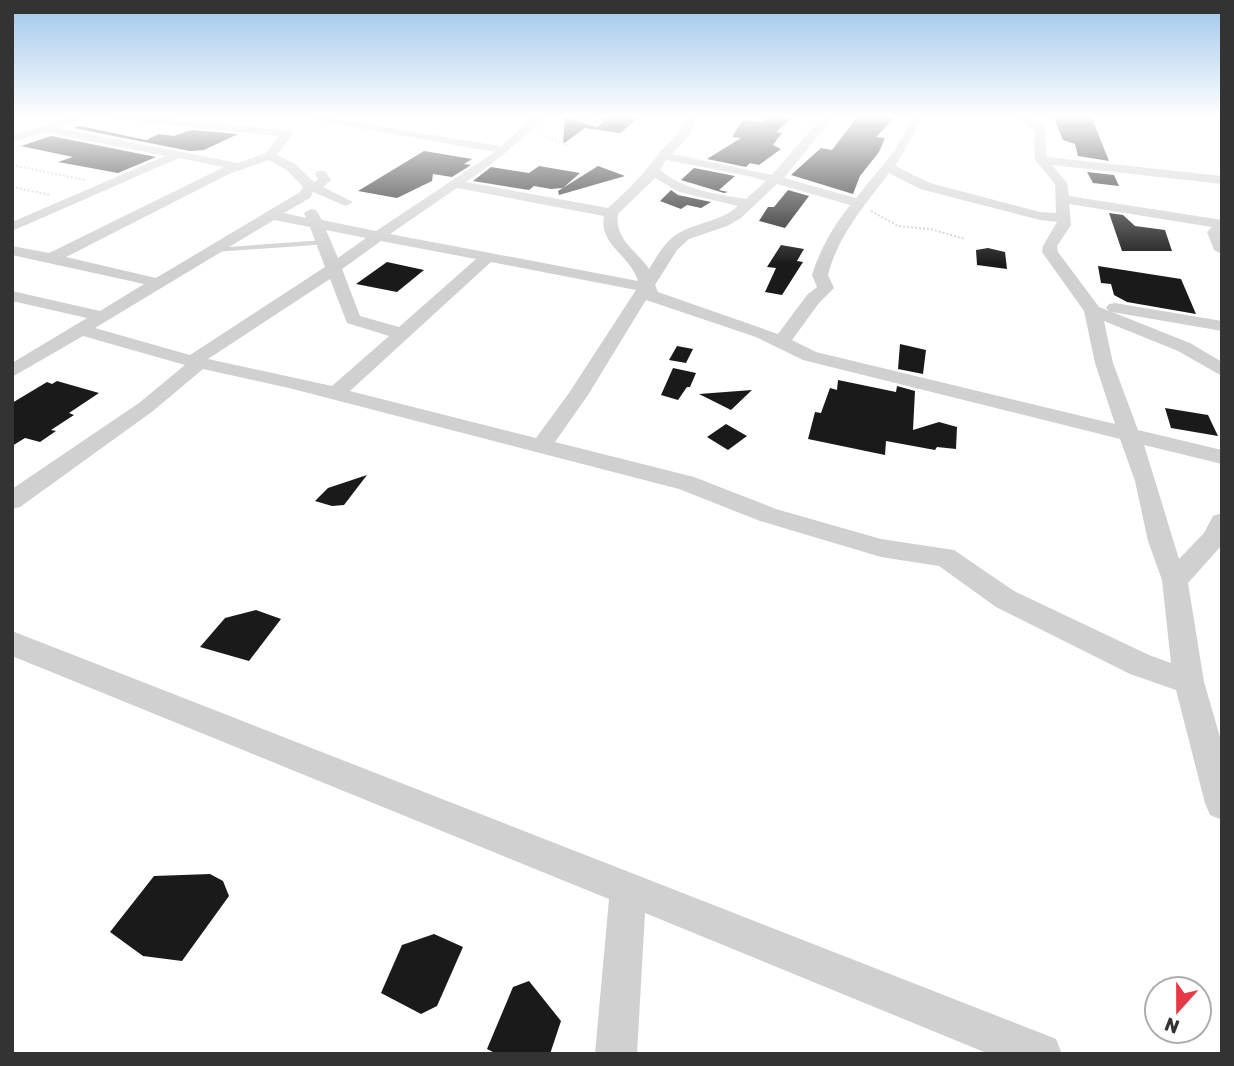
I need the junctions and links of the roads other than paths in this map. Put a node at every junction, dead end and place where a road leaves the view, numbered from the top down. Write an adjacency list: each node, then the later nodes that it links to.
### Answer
1 (153, 166): 26 (street)
2 (237, 166): 33 (street)
3 (289, 166): 17 (street)
4 (300, 166): 18 (street)
5 (483, 166): 16 (street)
6 (656, 166): 13 (street)
7 (713, 166): 15 (street)
8 (787, 166): 15 (street)
9 (890, 166): 20 (street)
10 (895, 166): 21 (street)
11 (1044, 166): 21 (street)
12 (1093, 166): 14 (street)
13 (653, 170): 19 (street); 22 (street)
14 (1222, 180)
15 (774, 181): 19 (street); 20 (street)
16 (457, 184): 22 (street); 27 (street)
17 (303, 197): 23 (street); 24 (street)
18 (346, 202)
19 (746, 203): 36 (street)
20 (857, 203): 44 (street)
21 (1061, 208): 25 (street); 38 (street)
22 (611, 213): 36 (street)
23 (271, 215): 24 (street); 30 (street)
24 (317, 224): 27 (street); 28 (street)
25 (1222, 224): 31 (street)
26 (12, 227)
27 (380, 235): 32 (street); 34 (street)
28 (325, 242): 30 (lane); 34 (street)
29 (12, 250): 33 (street)
30 (214, 250): 35 (street)
31 (1222, 250)
32 (488, 257): 36 (street); 43 (street)
33 (52, 258): 35 (street)
34 (332, 269): 40 (street); 45 (street)
35 (157, 285): 39 (street)
36 (645, 287): 44 (street); 51 (street)
37 (12, 296): 39 (street)
38 (1091, 307): 41 (street); 47 (street); 50 (street)
39 (103, 317): 42 (street)
40 (353, 319): 43 (street); 46 (street)
41 (1222, 326)
42 (81, 330): 45 (street); 48 (street)
43 (402, 334): 46 (street)
44 (781, 342): 50 (street)
45 (196, 362): 49 (street); 53 (street)
46 (371, 362): 49 (street)
47 (1222, 370)
48 (12, 371)
49 (335, 393): 51 (street)
50 (1130, 432): 52 (street); 55 (street)
51 (543, 444): 57 (street)
52 (1222, 457)
53 (12, 501)
54 (1222, 522): 55 (street)
55 (1175, 580): 57 (street)
56 (12, 643): 59 (street)
57 (1189, 682): 58 (street)
58 (1222, 803)
59 (628, 889): 60 (street); 61 (street)
60 (616, 1054)
61 (1041, 1054)

